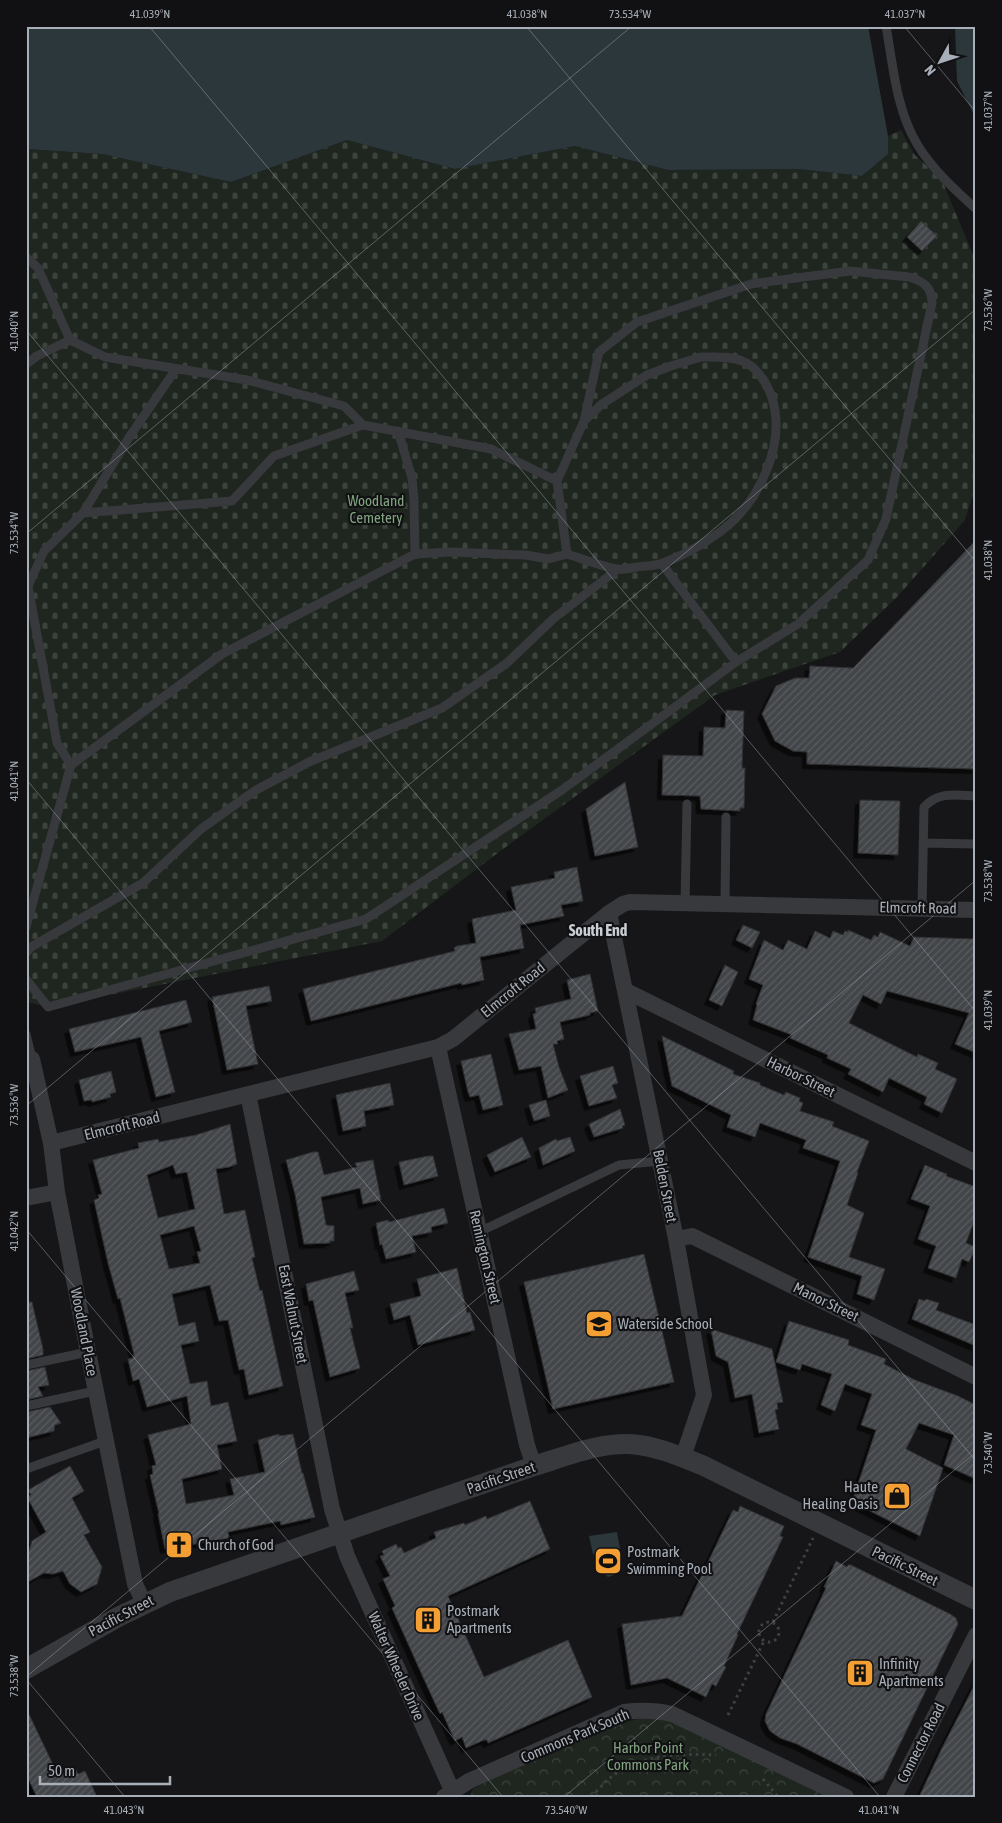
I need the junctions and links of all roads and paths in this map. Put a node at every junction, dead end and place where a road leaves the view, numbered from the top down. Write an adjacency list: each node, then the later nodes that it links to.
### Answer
1 (886, 26): 2 (lane)
2 (976, 209)
3 (26, 257): 4 (lane)
4 (70, 340): 5 (lane); 6 (lane)
5 (26, 364)
6 (176, 369): 8 (lane); 11 (lane)
7 (584, 421): 10 (lane); 14 (lane); 17 (lane)
8 (363, 425): 9 (lane); 11 (lane)
9 (398, 431): 10 (lane); 12 (lane)
10 (556, 482): 13 (lane)
11 (83, 513): 16 (lane)
12 (415, 554): 13 (lane); 18 (lane)
13 (567, 554): 15 (lane)
14 (662, 564): 15 (lane); 17 (lane)
15 (618, 569): 30 (lane)
16 (27, 586): 18 (lane)
17 (736, 662): 31 (lane)
18 (70, 765): 29 (lane)
19 (976, 796): 22 (lane)
20 (687, 804): 24 (lane)
21 (726, 817): 25 (lane)
22 (923, 843): 23 (lane); 26 (lane)
23 (976, 844)
24 (686, 904): 25 (street, Elmcroft Road); 28 (street, Elmcroft Road)
25 (725, 904): 26 (street, Elmcroft Road)
26 (922, 908): 27 (street, Elmcroft Road)
27 (976, 910)
28 (609, 913): 32 (street, Belden Street); 34 (street, Elmcroft Road)
29 (26, 928)
30 (26, 953)
31 (26, 979)
32 (626, 992): 38 (street, Belden Street); 39 (street, Harbor Street)
33 (27, 1040): 35 (lane)
34 (438, 1047): 36 (street, Elmcroft Road); 42 (street, Remington Street)
35 (32, 1059): 37 (street, Woodland Place)
36 (248, 1094): 37 (street, Elmcroft Road); 54 (street, East Walnut Street)
37 (51, 1143): 40 (street, Woodland Place)
38 (660, 1161): 42 (lane); 43 (street, Belden Street)
39 (976, 1163)
40 (57, 1192): 41 (street); 44 (street, Woodland Place)
41 (26, 1198)
42 (479, 1232): 51 (street, Remington Street)
43 (676, 1239): 46 (street, Manor Street); 50 (street, Belden Street)
44 (88, 1352): 45 (lane); 47 (street, Woodland Place)
45 (26, 1365)
46 (976, 1376)
47 (96, 1391): 48 (lane); 49 (street, Woodland Place)
48 (26, 1406)
49 (105, 1441): 52 (lane); 56 (street, Woodland Place)
50 (684, 1457): 51 (street, Pacific Street); 53 (street, Pacific Street)
51 (534, 1466): 54 (street, Pacific Street)
52 (26, 1469)
53 (820, 1524): 55 (street, Pacific Street); 57 (path)
54 (339, 1534): 56 (street, Pacific Street); 64 (street, Walter Wheeler Drive)
55 (976, 1600)
56 (144, 1603): 60 (street, Pacific Street)
57 (773, 1622): 59 (path); 59 (path)
58 (976, 1635): 68 (street, Connector Road)
59 (764, 1641): 61 (path)
60 (26, 1669)
61 (728, 1715)
62 (717, 1755): 65 (path)
63 (763, 1779): 66 (path)
64 (451, 1795): 67 (street, Commons Park South)
65 (592, 1797)
66 (778, 1797)
67 (846, 1797)
68 (894, 1797)

